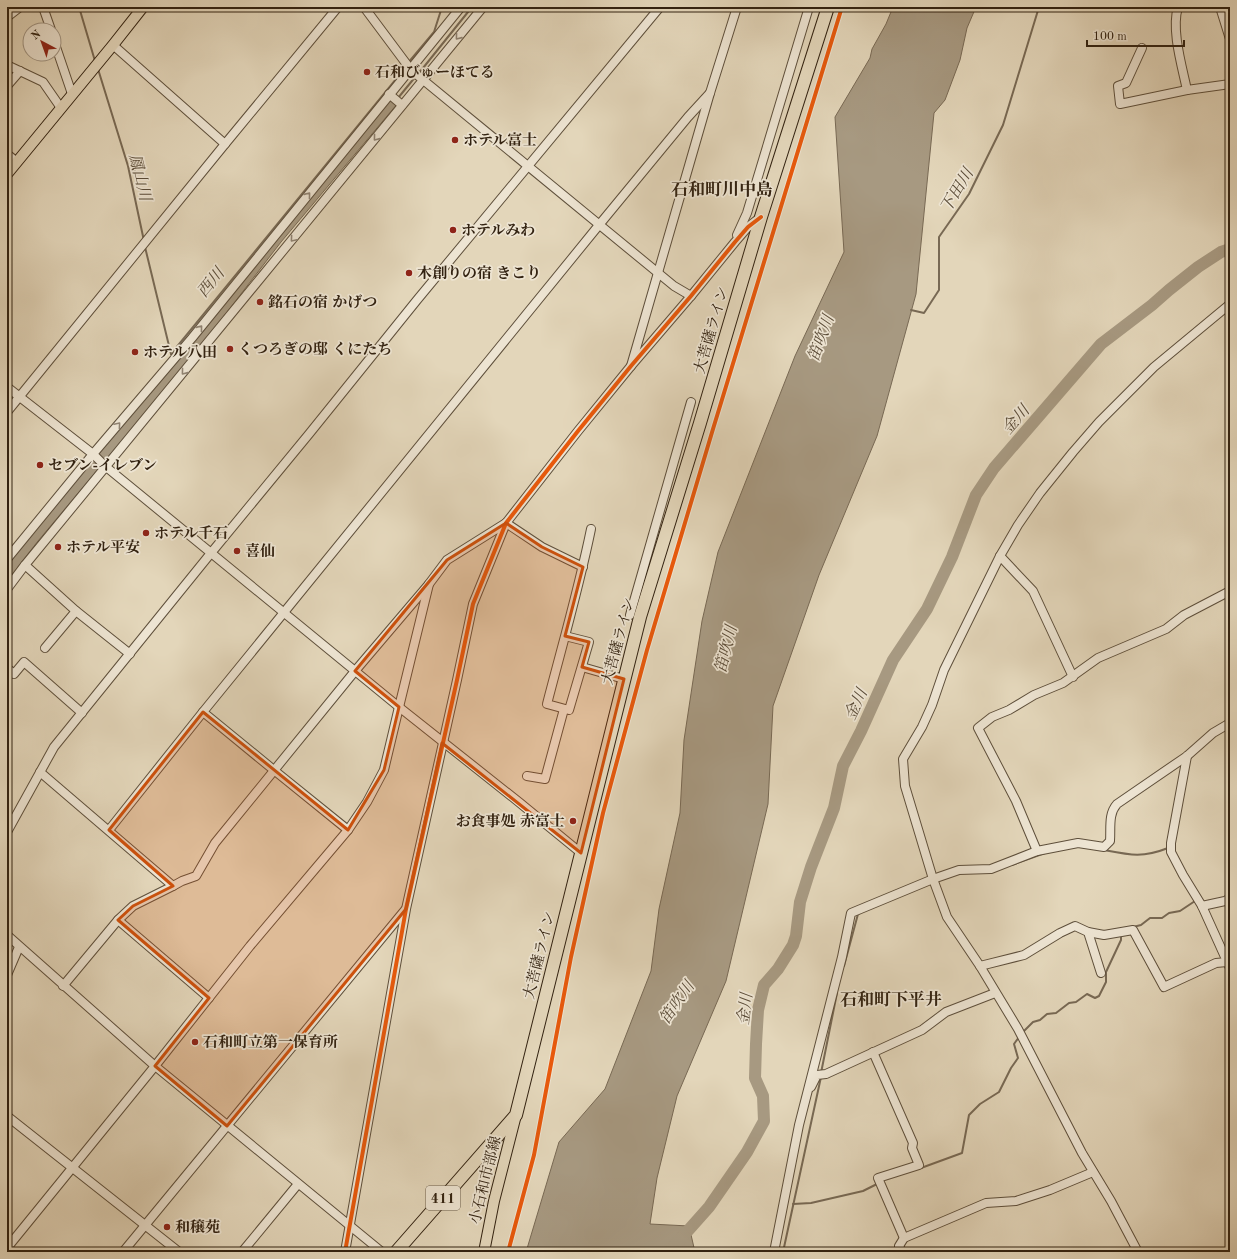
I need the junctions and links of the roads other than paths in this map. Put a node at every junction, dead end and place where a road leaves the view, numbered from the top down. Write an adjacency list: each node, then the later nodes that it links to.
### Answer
1 (20, 7): 14 (street)
2 (43, 7): 15 (street)
3 (143, 7): 17 (main road)
4 (338, 7): 32 (street)
5 (364, 7): 21 (street)
6 (461, 7): 21 (street)
7 (482, 7): 23 (street, one-way to 23)
8 (660, 7): 35 (street)
9 (737, 7): 27 (street)
10 (809, 7): 39 (street)
11 (828, 7): 37 (highway, 大菩薩ライン / 411)
12 (1178, 7): 26 (street)
13 (1220, 7): 16 (street)
14 (7, 17)
15 (48, 22)
16 (1230, 38)
17 (113, 45): 28 (main road); 32 (street)
18 (1142, 48): 26 (street)
19 (61, 62): 28 (street)
20 (7, 66): 22 (street)
21 (411, 69): 23 (street); 29 (street)
22 (20, 71): 25 (street); 31 (street)
23 (421, 78): 30 (street); 35 (street)
24 (1230, 84): 26 (street)
25 (7, 86)
26 (1187, 90)
27 (710, 93): 38 (street); 40 (street)
28 (72, 94): 31 (main road)
29 (390, 95): 30 (street); 48 (street, one-way to 29)
30 (401, 104): 49 (street, one-way to 49)
31 (61, 108): 34 (main road)
32 (225, 144): 45 (street)
33 (7, 154): 34 (street)
34 (17, 162): 36 (main road)
35 (528, 167): 38 (street); 52 (street)
36 (7, 174)
37 (761, 217): 39 (street); 53 (highway, 大菩薩ライン / 411)
38 (599, 225): 40 (street); 62 (street)
39 (734, 242): 41 (street)
40 (657, 272): 41 (street); 43 (street)
41 (691, 296): 43 (street)
42 (1230, 304): 54 (street)
43 (631, 366): 50 (street)
44 (7, 387): 45 (street)
45 (19, 397): 47 (street); 48 (street)
46 (691, 402): 53 (street)
47 (7, 412)
48 (94, 455): 49 (street); 55 (street)
49 (106, 466): 52 (street); 56 (street)
50 (506, 523): 57 (street); 58 (street); 77 (street)
51 (591, 529): 57 (street)
52 (211, 553): 62 (street); 66 (street)
53 (653, 556): 63 (street); 71 (highway, 大菩薩ライン / 411)
54 (1000, 556): 70 (street); 87 (street)
55 (7, 558)
56 (25, 565): 59 (street); 61 (street)
57 (584, 567): 64 (street)
58 (430, 584): 69 (street); 72 (street)
59 (7, 589)
60 (1230, 591): 70 (street)
61 (76, 611): 65 (street); 66 (street)
62 (285, 613): 69 (street); 74 (street)
63 (630, 615)
64 (565, 636): 67 (street); 73 (street)
65 (45, 648)
66 (130, 654): 75 (street)
67 (582, 667): 71 (street); 73 (street)
68 (7, 668): 75 (street)
69 (355, 671): 72 (street); 79 (street)
70 (1073, 677): 85 (street)
71 (624, 679): 86 (highway, 大菩薩ライン / 411)
72 (399, 707): 77 (street); 83 (street)
73 (564, 709): 81 (street)
74 (203, 712): 79 (street); 82 (street)
75 (82, 713): 80 (street)
76 (1230, 723): 78 (street)
77 (442, 743): 86 (street); 91 (street)
78 (1187, 756): 85 (street); 90 (street)
79 (274, 771): 83 (street); 88 (street)
80 (40, 772): 82 (street); 84 (street)
81 (527, 776)
82 (109, 830): 88 (street)
83 (348, 830): 102 (street)
84 (7, 832)
85 (1037, 851): 87 (street)
86 (581, 853): 106 (highway, 大菩薩ライン / 411)
87 (934, 881): 97 (street); 105 (street)
88 (173, 886): 92 (street)
89 (1230, 898): 90 (street)
90 (1202, 906): 96 (street)
91 (406, 909): 108 (street); 115 (street)
92 (118, 920): 100 (street); 102 (street)
93 (1088, 932): 96 (street); 97 (street); 98 (street)
94 (7, 935): 95 (street)
95 (19, 947): 99 (street); 100 (street)
96 (1228, 965)
97 (980, 966): 101 (street)
98 (1101, 974)
99 (7, 975)
100 (63, 986): 104 (street)
101 (995, 993): 103 (street); 112 (street)
102 (209, 998): 104 (street)
103 (873, 1052): 105 (street); 116 (street)
104 (155, 1066): 108 (street); 111 (street)
105 (806, 1097): 125 (street)
106 (516, 1115): 109 (highway, 大菩薩ライン / 411); 110 (main road, 小石和市部線)
107 (7, 1116): 111 (street)
108 (227, 1126): 113 (street); 114 (street)
109 (490, 1145): 110 (main road); 123 (highway, 大菩薩ライン / 411)
110 (506, 1155): 124 (main road, 小石和市部線)
111 (73, 1168): 114 (street); 117 (street)
112 (1093, 1172): 116 (street); 127 (street)
113 (298, 1184): 115 (street); 120 (street)
114 (145, 1225): 118 (street); 119 (street)
115 (350, 1225): 121 (street); 122 (street)
116 (904, 1238): 126 (street)
117 (7, 1248)
118 (123, 1252)
119 (179, 1252)
120 (242, 1252)
121 (345, 1252)
122 (382, 1252)
123 (396, 1252)
124 (484, 1252)
125 (774, 1252)
126 (902, 1252)
127 (1138, 1252)

